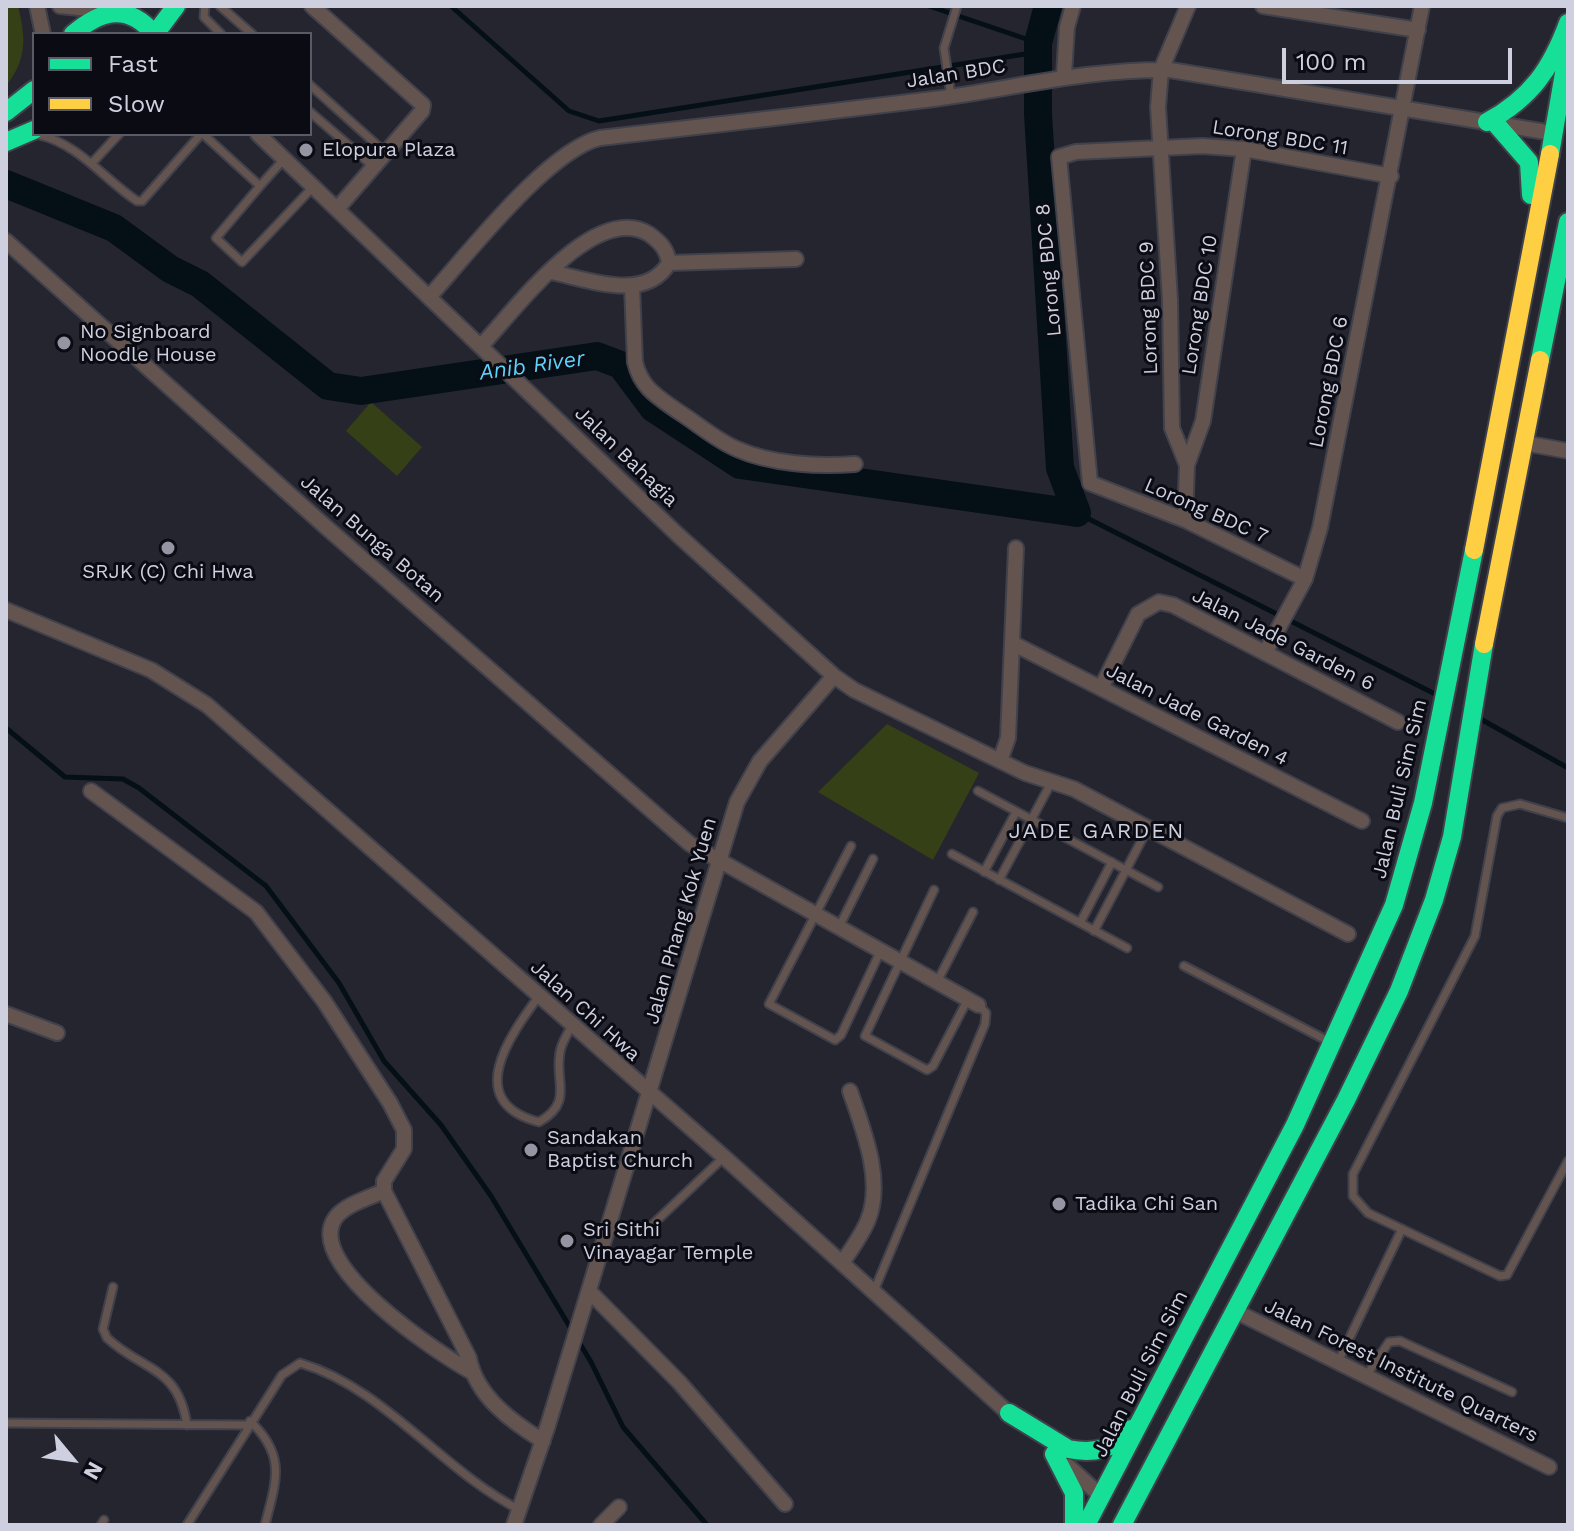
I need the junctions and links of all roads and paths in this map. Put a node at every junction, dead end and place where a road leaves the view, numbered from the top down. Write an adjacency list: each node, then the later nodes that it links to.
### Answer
1 (37, 6): 15 (street)
2 (60, 6): 11 (street)
3 (176, 6): 18 (main road)
4 (205, 6): 19 (lane)
5 (220, 6): 20 (lane)
6 (312, 6): 41 (street)
7 (1073, 6): 23 (street)
8 (1188, 6): 22 (street, Lorong BDC 9)
9 (1263, 6): 14 (street)
10 (1422, 6): 14 (street, Lorong BDC 6)
11 (114, 8): 16 (main road); 17 (main road)
12 (957, 8): 26 (lane)
13 (1568, 23): 30 (main road)
14 (1418, 30): 27 (street, Lorong BDC 6)
15 (43, 32)
16 (76, 32)
17 (152, 32)
18 (156, 32)
19 (219, 32)
20 (250, 32)
21 (1568, 50): 31 (main road, Jalan Buli Sim Sim)
22 (1161, 70): 23 (street, Jalan BDC); 27 (street, Jalan BDC); 39 (street, Lorong BDC 9)
23 (1064, 75): 26 (street, Jalan BDC)
24 (312, 87): 41 (lane)
25 (32, 92): 28 (main road)
26 (951, 96): 57 (street, Jalan BDC)
27 (1403, 109): 30 (street, Jalan BDC); 46 (street, Lorong BDC 6)
28 (6, 112)
29 (312, 114): 45 (lane)
30 (1491, 123): 31 (street, Jalan BDC); 55 (main road)
31 (1560, 130): 43 (main road); 55 (main road, Jalan Buli Sim Sim)
32 (30, 132): 38 (main road)
33 (42, 136): 44 (lane)
34 (117, 136): 44 (lane)
35 (200, 136): 44 (lane)
36 (204, 136): 47 (lane)
37 (260, 136): 42 (street, Jalan Bahagia)
38 (6, 142)
39 (1163, 148): 40 (street, Lorong BDC 11); 62 (street, Lorong BDC 9); 63 (street, Lorong BDC 8)
40 (1244, 149): 46 (street, Lorong BDC 11); 62 (street, Lorong BDC 10)
41 (386, 153): 45 (street)
42 (284, 159): 47 (lane); 48 (street, Jalan Bahagia)
43 (1568, 159)
44 (92, 163)
45 (374, 167): 49 (street)
46 (1391, 176): 66 (street, Lorong BDC 6)
47 (260, 186): 48 (lane)
48 (313, 187): 49 (street, Jalan Bahagia)
49 (337, 209): 57 (street, Jalan Bahagia)
50 (1568, 222): 59 (main road)
51 (6, 241): 85 (street, Jalan Bunga Botan)
52 (796, 259): 53 (street)
53 (669, 263): 54 (street); 56 (street)
54 (551, 272): 56 (street); 58 (street)
55 (1527, 278): 108 (main road, Jalan Buli Sim Sim)
56 (632, 286): 61 (street)
57 (429, 297): 58 (street, Jalan Bahagia)
58 (486, 352): 70 (street, Jalan Bahagia)
59 (1524, 443): 60 (street); 111 (main road)
60 (1568, 451)
61 (855, 464)
62 (1187, 465): 64 (street)
63 (1090, 483): 64 (street, Lorong BDC 7)
64 (1185, 520): 66 (street, Lorong BDC 7)
65 (1016, 548): 68 (street)
66 (1305, 579): 69 (street, Lorong BDC 6)
67 (6, 610): 103 (street, Jalan Chi Hwa)
68 (1014, 644): 71 (street, Jalan Jade Garden 4); 73 (street)
69 (1265, 653): 71 (street, Jalan Jade Garden 6); 72 (street, Jalan Jade Garden 6)
70 (834, 676): 73 (street, Jalan Bahagia); 85 (street, Jalan Phang Kok Yuen)
71 (1101, 688): 80 (street, Jalan Jade Garden 4)
72 (1398, 722)
73 (1000, 761): 74 (street, Jalan Bahagia)
74 (1052, 781): 79 (lane); 81 (street, Jalan Bahagia)
75 (91, 791): 114 (street)
76 (978, 791): 77 (lane)
77 (1016, 812): 79 (lane); 88 (lane)
78 (1568, 818): 117 (lane)
79 (1031, 820): 86 (lane); 89 (lane)
80 (1362, 821)
81 (1148, 828): 87 (lane); 97 (street, Jalan Bahagia)
82 (851, 846): 93 (lane)
83 (952, 854): 88 (lane)
84 (873, 859): 95 (lane)
85 (718, 860): 93 (street, Jalan Bunga Botan); 110 (street, Jalan Phang Kok Yuen)
86 (1112, 862): 87 (lane); 94 (lane)
87 (1126, 870): 90 (lane); 96 (lane)
88 (984, 872): 89 (lane)
89 (999, 880): 94 (lane)
90 (1158, 887)
91 (934, 890): 100 (lane)
92 (973, 912): 102 (lane)
93 (814, 913): 95 (street, Jalan Bunga Botan); 99 (lane)
94 (1080, 923): 96 (lane)
95 (839, 927): 99 (street, Jalan Bunga Botan)
96 (1094, 931): 98 (lane)
97 (1348, 934)
98 (1127, 948)
99 (881, 950): 100 (street, Jalan Bunga Botan)
100 (901, 961): 102 (street, Jalan Bunga Botan); 104 (lane)
101 (1184, 966): 108 (lane)
102 (937, 982): 104 (street, Jalan Bunga Botan)
103 (539, 996): 106 (street, Jalan Chi Hwa); 106 (lane)
104 (973, 1002): 121 (lane)
105 (6, 1014): 107 (street)
106 (572, 1025): 110 (street, Jalan Chi Hwa)
107 (57, 1033)
108 (1333, 1044): 115 (main road, Jalan Buli Sim Sim)
109 (850, 1091): 118 (street)
110 (649, 1094): 112 (street, Jalan Chi Hwa); 120 (street, Jalan Phang Kok Yuen)
111 (1326, 1137): 115 (main road); 122 (main road)
112 (724, 1157): 116 (lane); 118 (street, Jalan Chi Hwa)
113 (1568, 1161): 117 (lane)
114 (384, 1191): 124 (street); 124 (street)
115 (1243, 1223): 127 (main road, Jalan Buli Sim Sim)
116 (651, 1226)
117 (1402, 1229): 123 (lane)
118 (842, 1263): 121 (street, Jalan Chi Hwa)
119 (113, 1287): 132 (lane)
120 (589, 1291): 133 (street, Jalan Phang Kok Yuen); 137 (street)
121 (874, 1291): 128 (street, Jalan Chi Hwa)
122 (1235, 1311): 123 (street, Jalan Forest Institute Quarters); 131 (main road)
123 (1338, 1362): 125 (street, Jalan Forest Institute Quarters)
124 (472, 1372): 133 (street)
125 (1366, 1376): 126 (lane); 135 (street, Jalan Forest Institute Quarters)
126 (1512, 1392)
127 (1152, 1403): 128 (main road); 136 (main road, Jalan Buli Sim Sim)
128 (1009, 1413): 134 (street, Jalan Chi Hwa)
129 (6, 1423): 132 (lane)
130 (249, 1423): 132 (lane); 139 (lane); 140 (lane); 141 (lane)
131 (1176, 1423): 136 (main road); 146 (main road)
132 (187, 1425)
133 (543, 1441): 139 (street, Jalan Phang Kok Yuen)
134 (1054, 1454): 136 (street, Jalan Chi Hwa); 144 (main road)
135 (1549, 1467)
136 (1102, 1497): 145 (main road, Jalan Buli Sim Sim)
137 (785, 1504)
138 (619, 1507): 143 (street)
139 (520, 1510): 142 (street, Jalan Phang Kok Yuen)
140 (187, 1525)
141 (265, 1525)
142 (514, 1525)
143 (601, 1525)
144 (1074, 1525)
145 (1086, 1525)
146 (1122, 1525)

